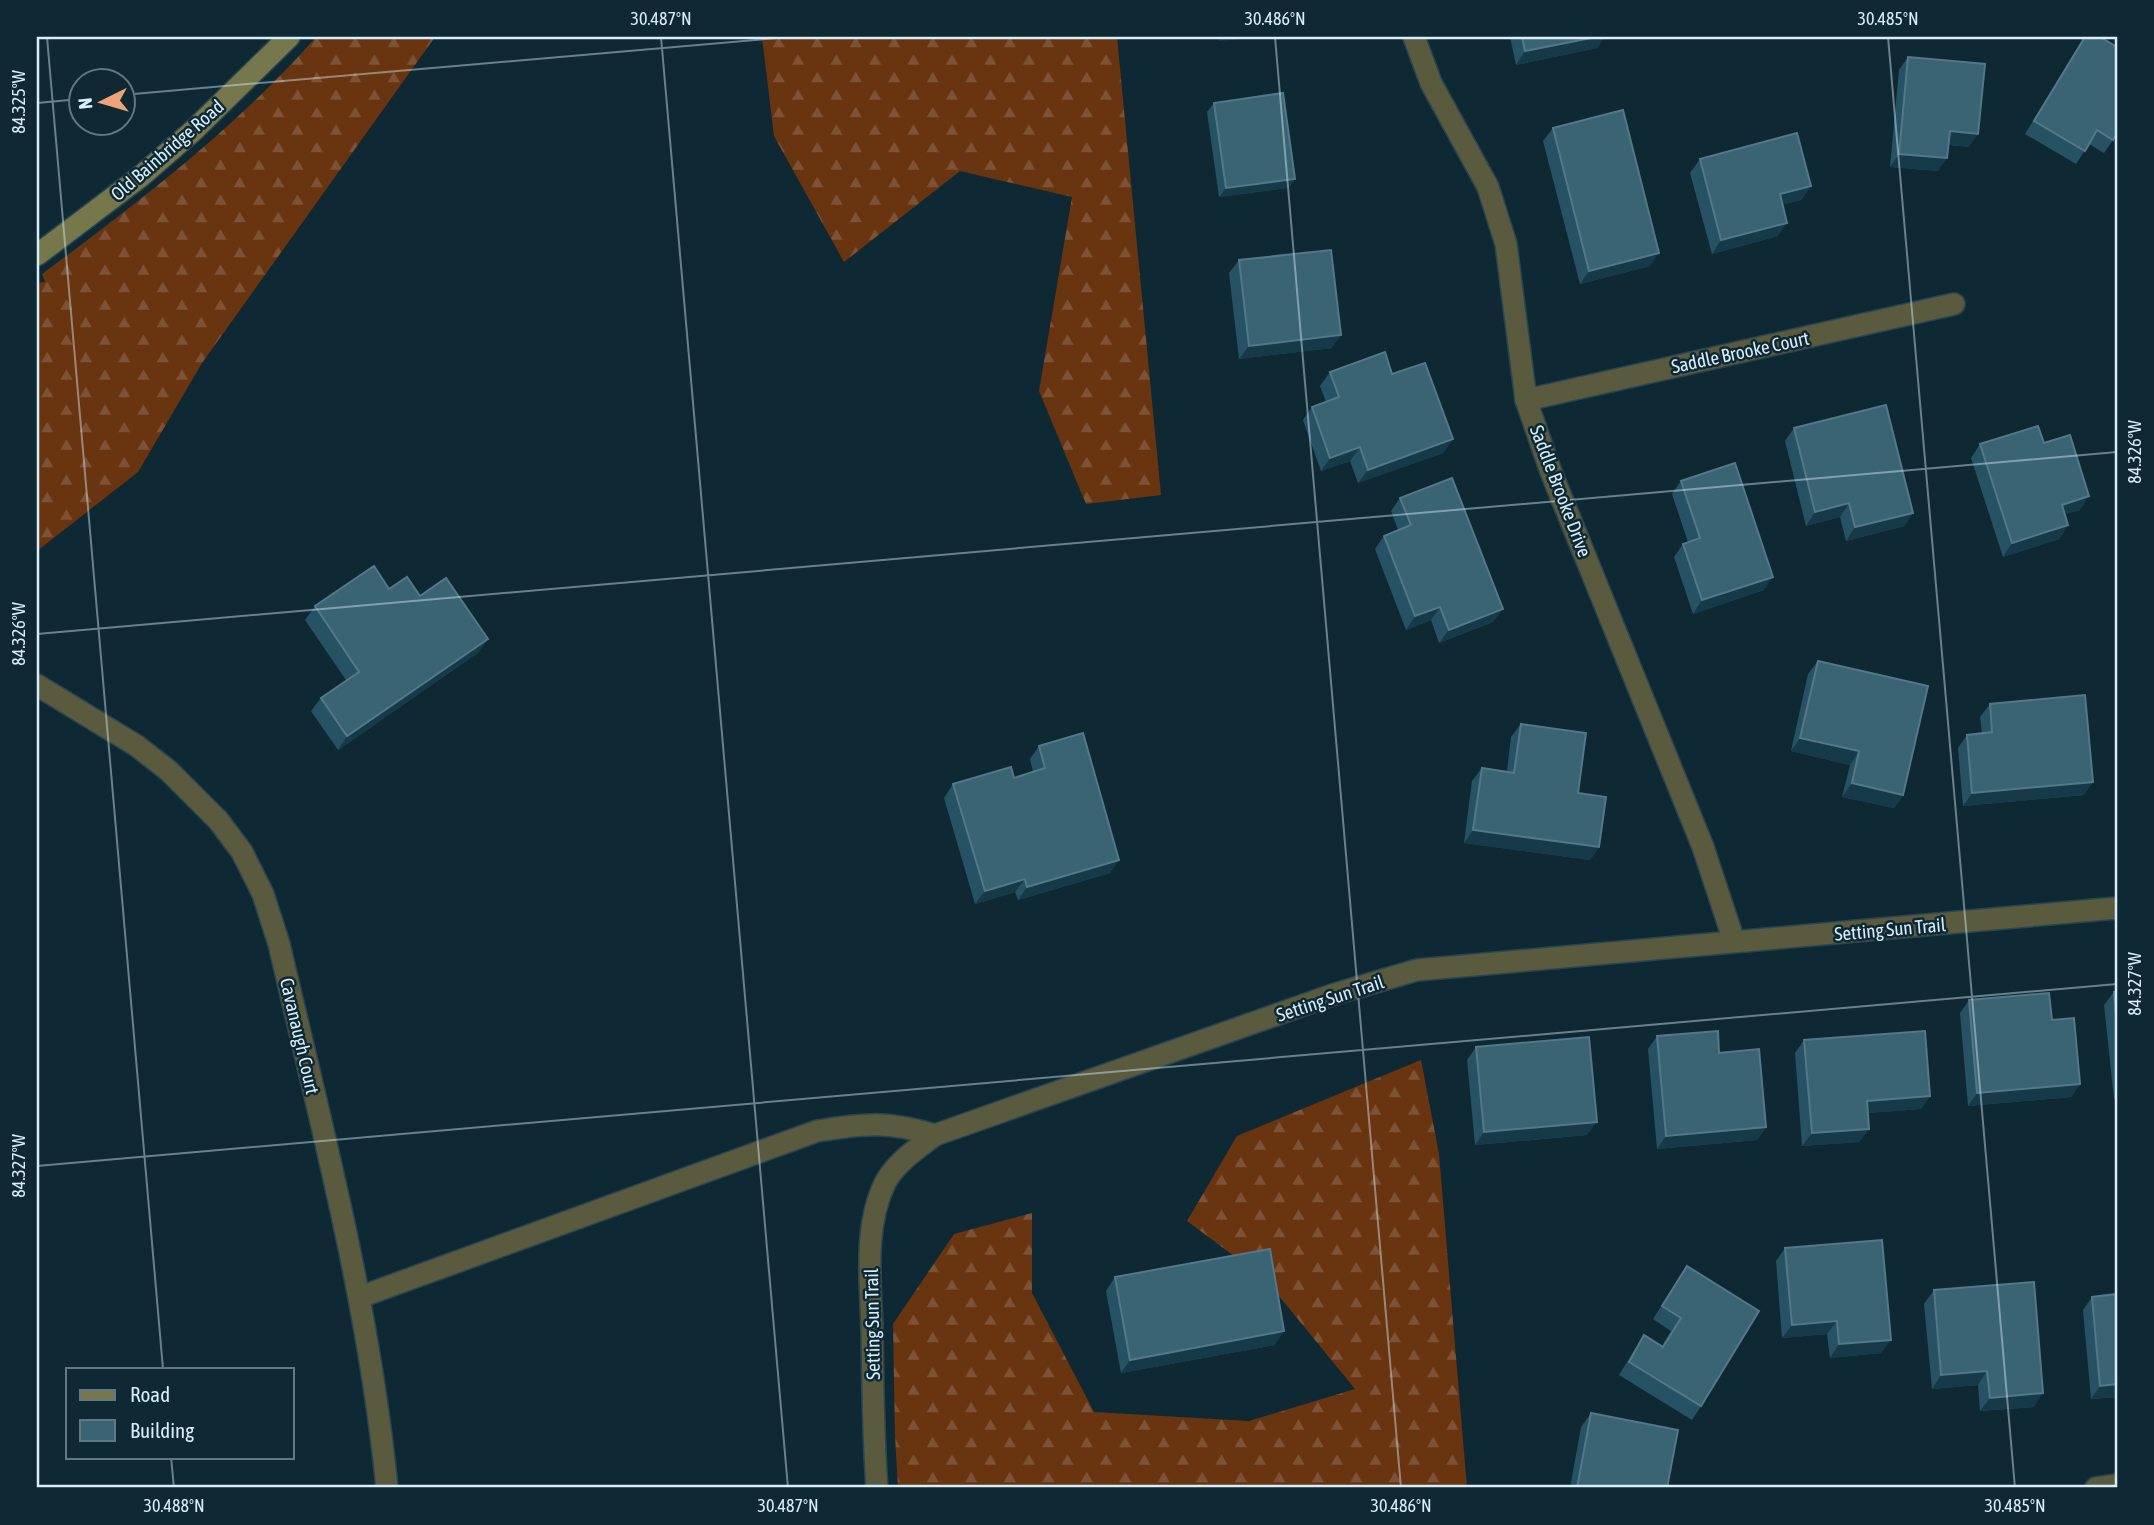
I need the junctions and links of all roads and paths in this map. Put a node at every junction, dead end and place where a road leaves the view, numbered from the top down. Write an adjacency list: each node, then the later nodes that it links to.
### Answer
1 (289, 37): 3 (main road, Old Bainbridge Road)
2 (1414, 37): 5 (street, Saddle Brooke Drive)
3 (37, 255)
4 (1954, 304): 5 (street, Saddle Brooke Court)
5 (1526, 400): 8 (street, Saddle Brooke Drive)
6 (37, 685): 10 (street, Cavanaugh Court)
7 (2117, 908): 8 (street, Setting Sun Trail)
8 (1734, 941): 9 (street, Setting Sun Trail)
9 (935, 1136): 10 (street); 13 (street, Setting Sun Trail)
10 (360, 1297): 12 (street, Cavanaugh Court)
11 (2117, 1485): 14 (street)
12 (387, 1488)
13 (877, 1488)
14 (2096, 1488)

